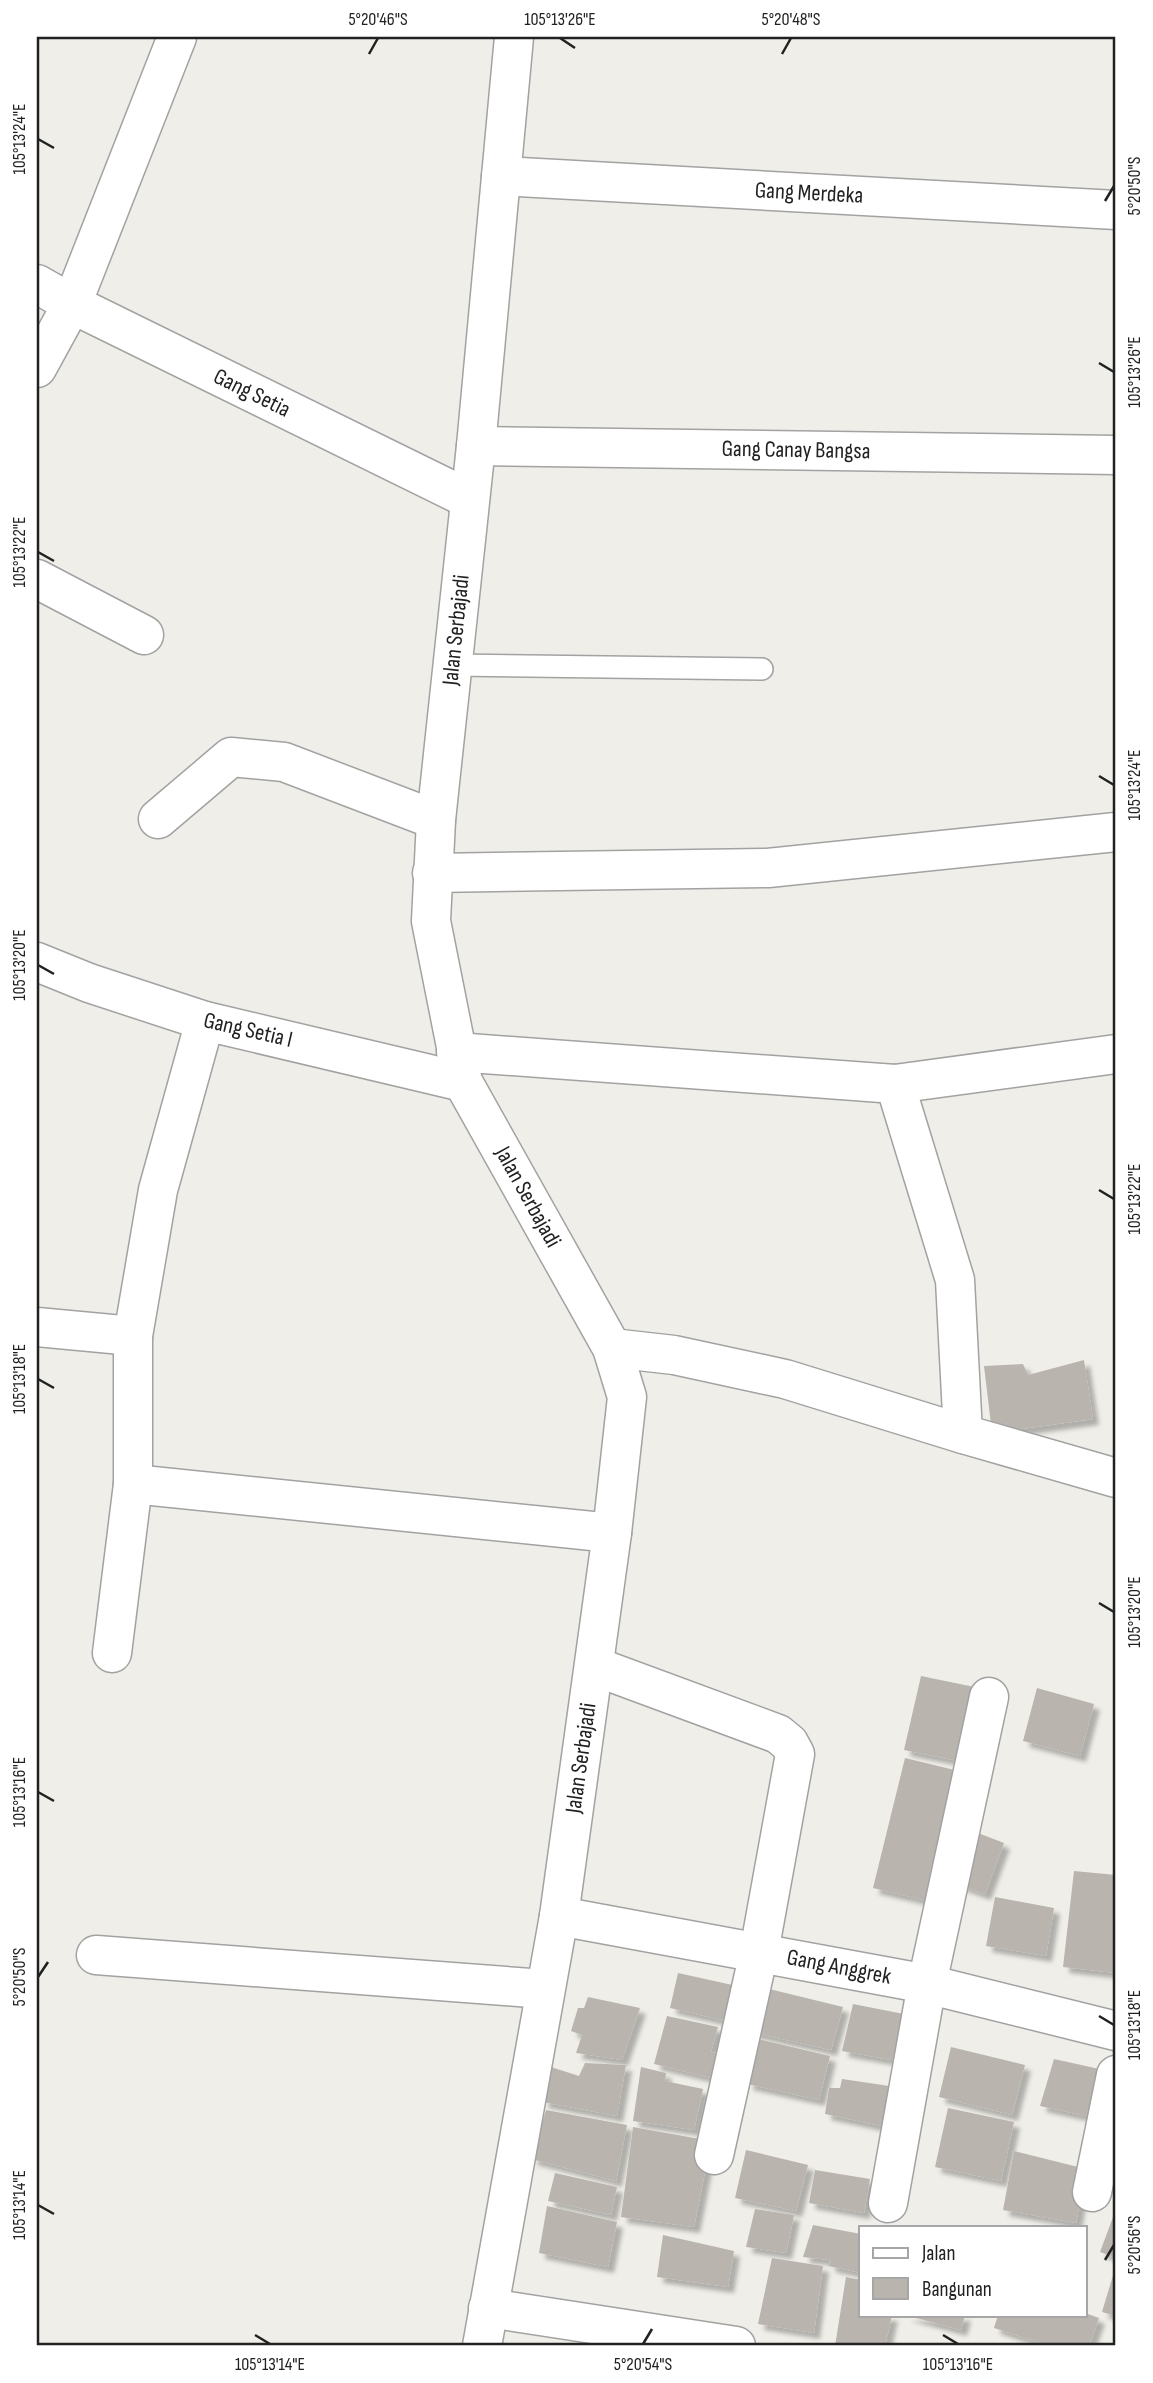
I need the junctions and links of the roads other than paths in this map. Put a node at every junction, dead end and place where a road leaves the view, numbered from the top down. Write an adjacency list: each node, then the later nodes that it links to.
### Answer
1 (177, 37): 6 (street)
2 (514, 37): 3 (street, Jalan Serbajadi)
3 (501, 176): 4 (street, Gang Merdeka); 8 (street, Jalan Serbajadi)
4 (1116, 210)
5 (37, 284): 6 (street, Gang Setia)
6 (72, 304): 7 (street); 10 (street, Gang Setia)
7 (37, 368)
8 (476, 446): 9 (street, Gang Canay Bangsa); 10 (street, Jalan Serbajadi)
9 (1116, 455)
10 (469, 499): 13 (street, Jalan Serbajadi)
11 (37, 579): 12 (street)
12 (144, 635)
13 (453, 665): 14 (lane); 16 (street, Jalan Serbajadi)
14 (762, 669)
15 (158, 819): 16 (street)
16 (436, 820): 18 (street, Jalan Serbajadi)
17 (1116, 832): 18 (street)
18 (432, 873): 22 (street, Jalan Serbajadi)
19 (37, 962): 20 (street, Gang Setia I)
20 (205, 1021): 22 (street, Gang Setia I); 25 (street)
21 (1116, 1054): 23 (street, Gang Setia I)
22 (459, 1067): 23 (street, Gang Setia I); 26 (street, Jalan Serbajadi)
23 (895, 1084): 27 (street)
24 (37, 1327): 25 (street)
25 (132, 1336): 29 (street)
26 (612, 1348): 27 (street); 30 (street, Jalan Serbajadi)
27 (963, 1434): 28 (street)
28 (1116, 1478)
29 (133, 1483): 30 (street); 31 (street)
30 (612, 1533): 32 (street, Jalan Serbajadi)
31 (112, 1653)
32 (594, 1666): 34 (street, Jalan Serbajadi); 35 (street)
33 (989, 1697): 37 (street)
34 (559, 1916): 35 (street, Gang Anggrek); 38 (street, Jalan Serbajadi)
35 (759, 1952): 37 (street, Gang Anggrek); 41 (street)
36 (96, 1955): 38 (street)
37 (927, 1984): 39 (street, Gang Anggrek); 43 (street)
38 (544, 1989): 44 (street, Jalan Serbajadi)
39 (1116, 2031)
40 (1116, 2075): 42 (street)
41 (714, 2155)
42 (1092, 2192)
43 (888, 2203)
44 (488, 2308): 45 (street, Jalan Serbajadi); 46 (street)
45 (482, 2346)
46 (736, 2346)

